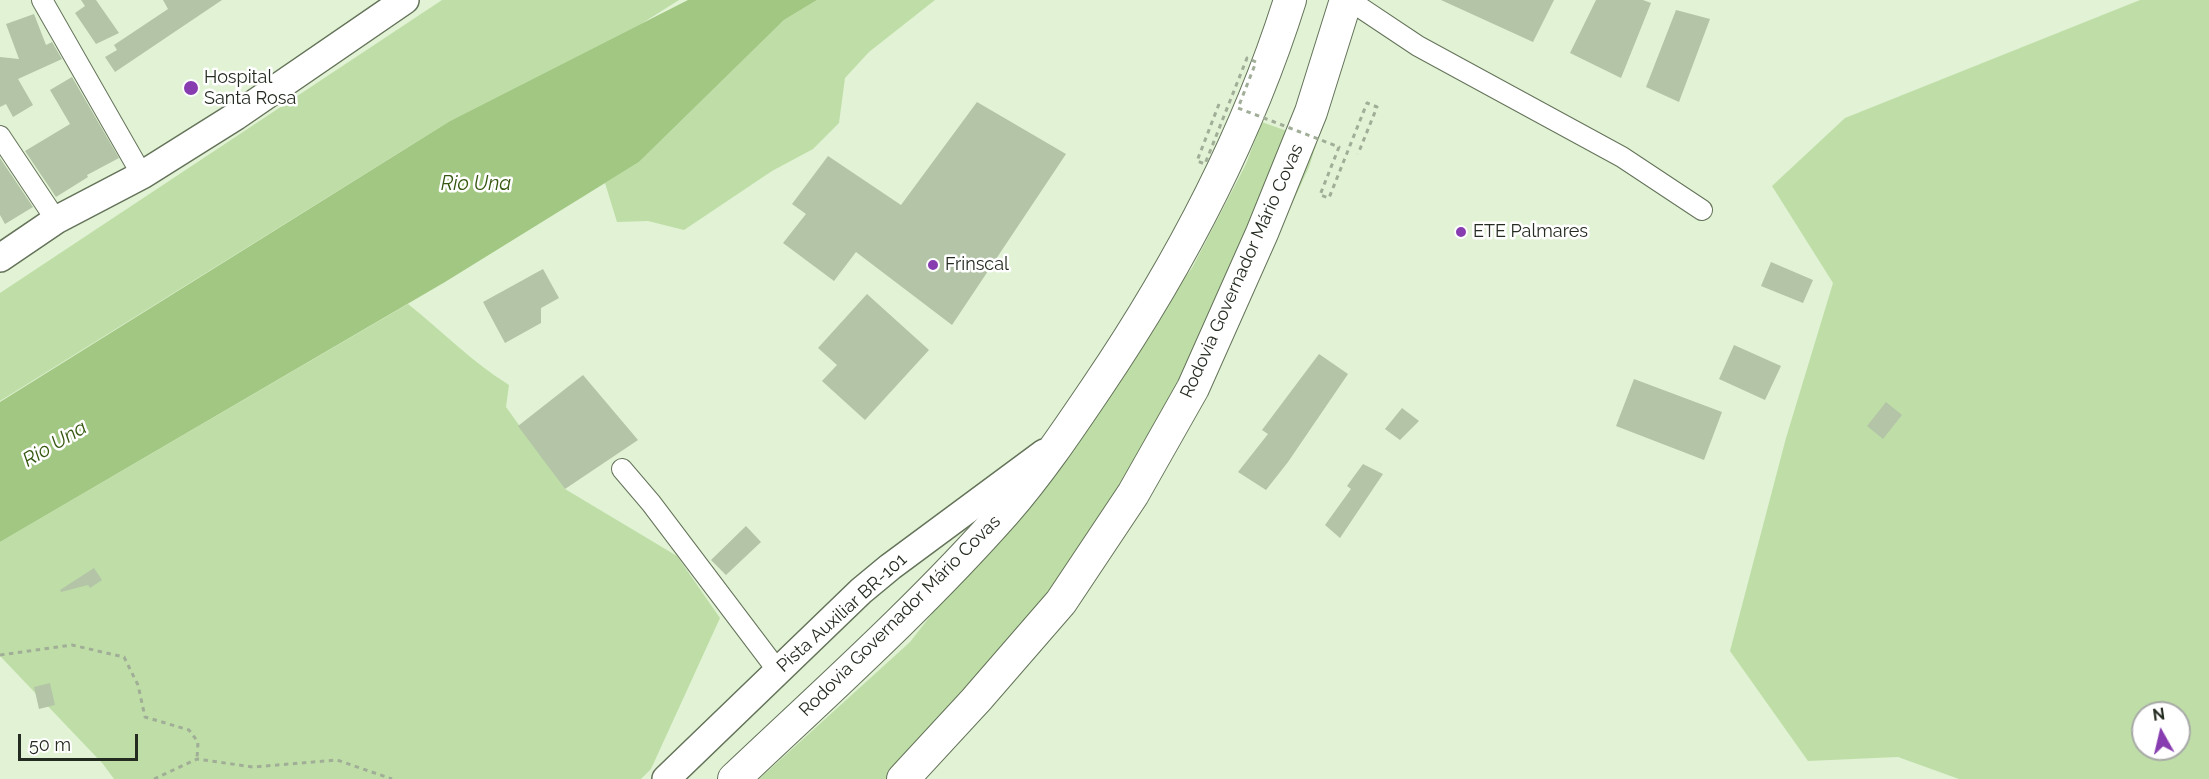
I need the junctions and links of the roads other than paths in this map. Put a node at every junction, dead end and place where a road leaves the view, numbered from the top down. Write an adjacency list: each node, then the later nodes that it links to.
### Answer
1 (42, 0): 6 (street)
2 (405, 0): 6 (main road)
3 (1290, 0): 10 (highway, Rodovia Governador Mário Covas)
4 (1348, 0): 7 (street); 15 (highway, Rodovia Governador Mário Covas)
5 (0, 136): 8 (street)
6 (142, 175): 8 (main road)
7 (1702, 210)
8 (56, 220): 9 (main road)
9 (0, 258)
10 (1060, 442): 12 (main road, Pista Auxiliar BR-101); 14 (highway, Rodovia Governador Mário Covas)
11 (622, 469): 12 (street)
12 (778, 671): 13 (main road, Pista Auxiliar BR-101)
13 (666, 779)
14 (734, 779)
15 (903, 779)

